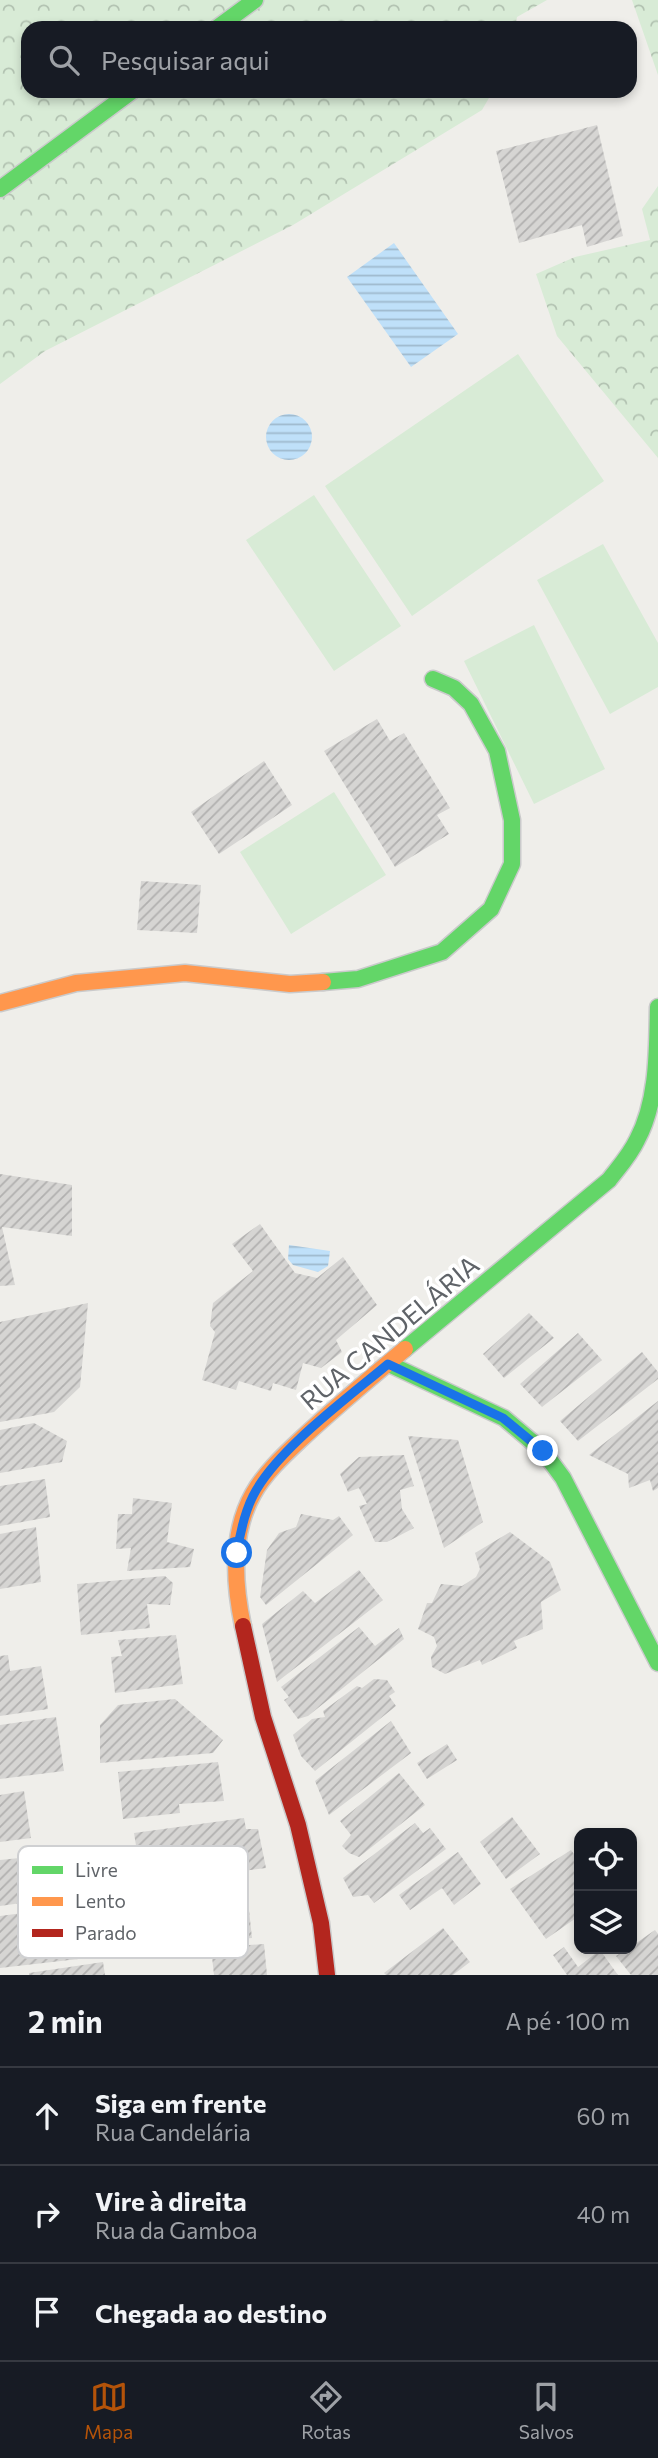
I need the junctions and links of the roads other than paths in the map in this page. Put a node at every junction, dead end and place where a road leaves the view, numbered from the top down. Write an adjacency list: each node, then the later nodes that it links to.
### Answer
1 (255, 0): 2 (street)
2 (226, 21)
3 (123, 98): 4 (street)
4 (0, 189)
5 (433, 679): 6 (street)
6 (0, 1003)
7 (658, 1007): 8 (street, RUA CANDELÁRIA)
8 (388, 1364): 9 (street); 10 (street, RUA CANDELÁRIA)
9 (658, 1663)
10 (327, 1975)

